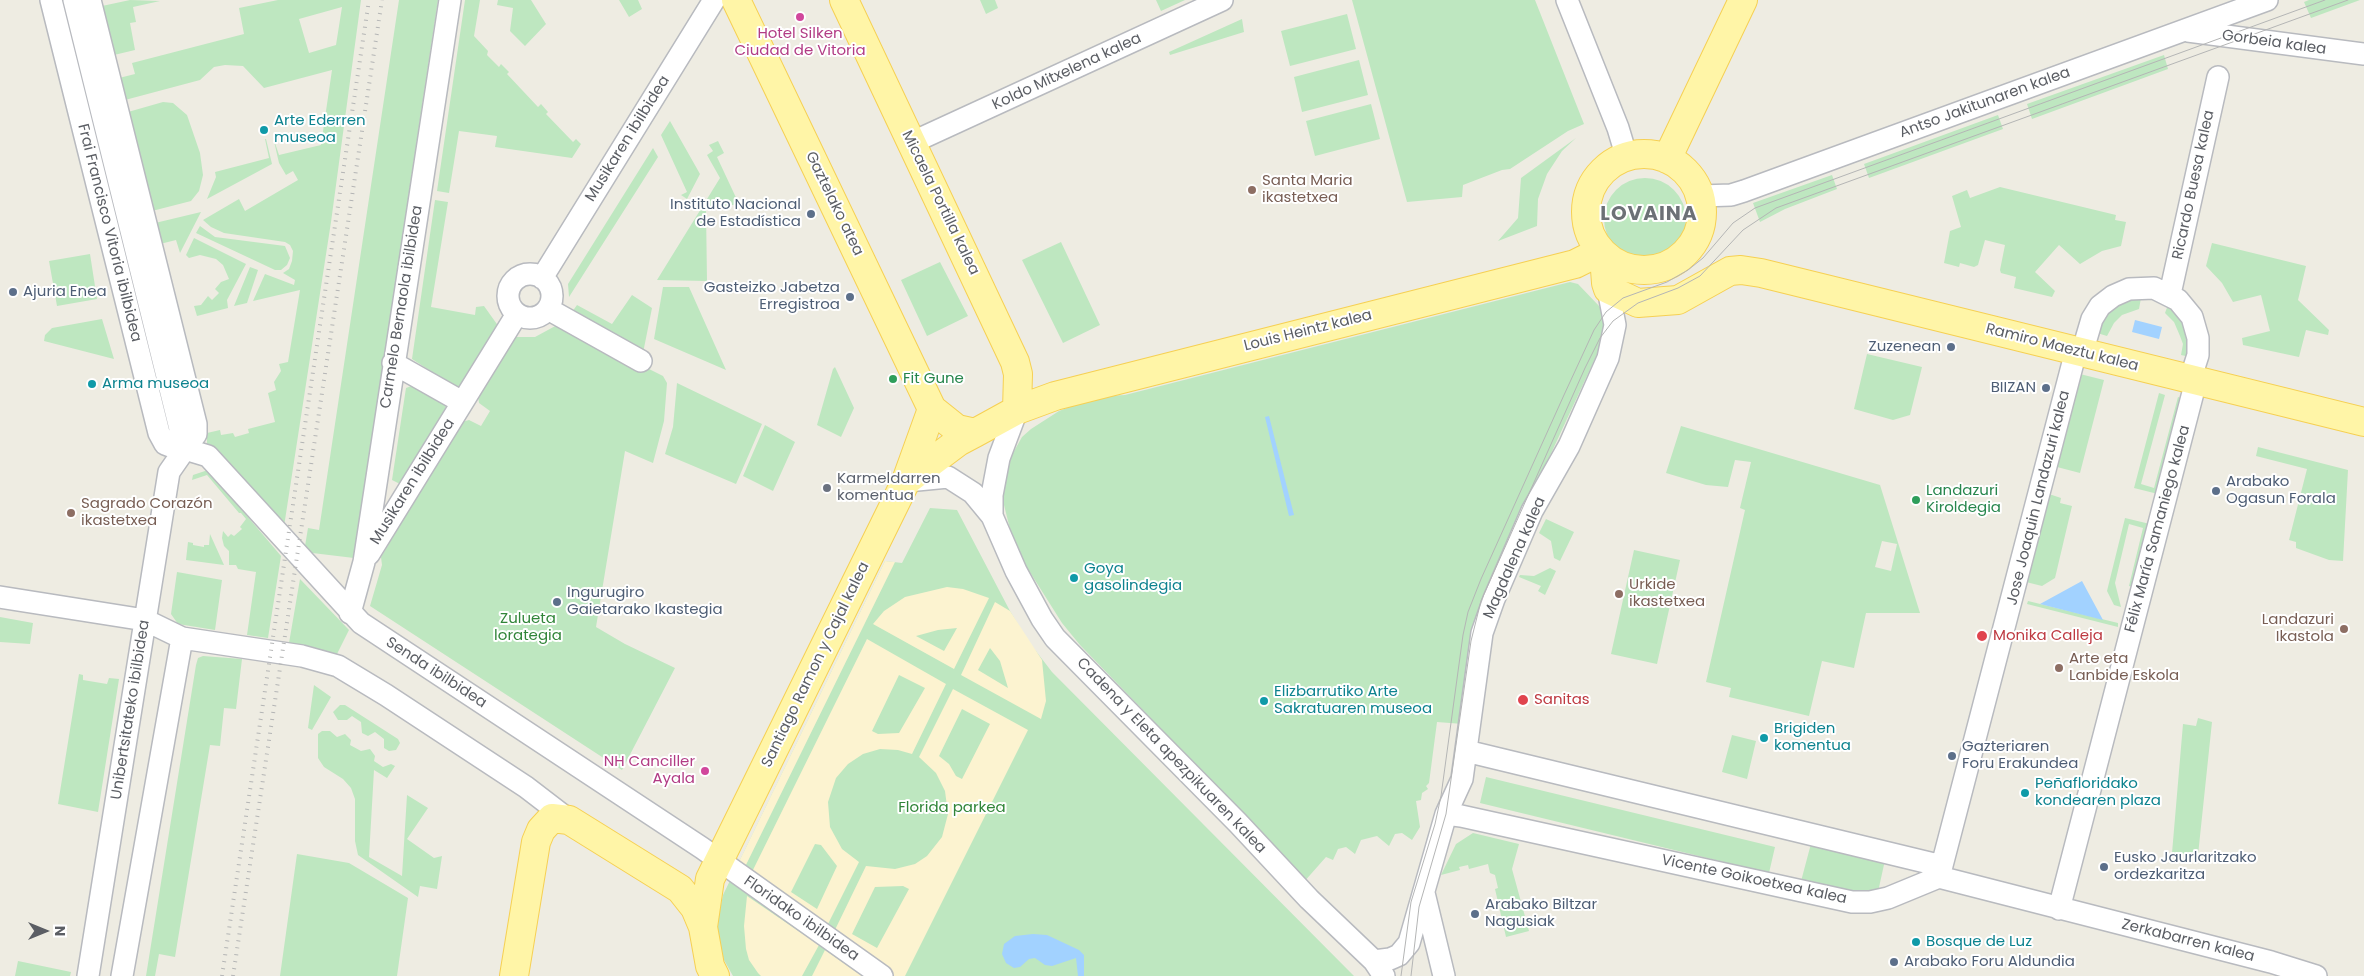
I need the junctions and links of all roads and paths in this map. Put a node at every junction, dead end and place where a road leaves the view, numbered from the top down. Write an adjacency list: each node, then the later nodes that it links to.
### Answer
1 (51, 0): 34 (street, Frai Francisco Vitoria ibilbidea)
2 (74, 0): 34 (street, Frai Francisco Vitoria ibilbidea)
3 (90, 0): 34 (street)
4 (450, 0): 27 (street, Carmelo Bernaola ibilbidea)
5 (714, 0): 20 (street, Musikaren ibilbidea)
6 (736, 0): 30 (main road, Gaztelako atea)
7 (844, 0): 15 (main road, Micaela Portilla kalea)
8 (1222, 0): 15 (street, Koldo Mitxelena kalea)
9 (1567, 0): 16 (street)
10 (1743, 0): 17 (main road)
11 (2267, 0): 12 (street, Antso Jakitunaren kalea)
12 (2184, 31): 13 (street, Gorbeia kalea); 18 (street, Antso Jakitunaren kalea)
13 (2364, 54)
14 (2218, 77): 22 (street, Ricardo Buesa kalea)
15 (911, 143): 31 (main road, Micaela Portilla kalea)
16 (1627, 158): 17 (main road); 19 (main road)
17 (1667, 159): 18 (main road)
18 (1701, 196): 19 (main road)
19 (1601, 254): 21 (main road, Magdalena kalea); 31 (main road, Louis Heintz kalea)
20 (542, 278): 23 (street); 24 (street)
21 (1608, 289): 25 (main road, Ramiro Maeztu kalea); 42 (street, Magdalena kalea)
22 (2170, 294): 25 (street, Jose Joaquin Landazuri kalea); 28 (street, Félix María Samaniego kalea)
23 (548, 309): 24 (street); 26 (street)
24 (517, 314): 29 (street, Musikaren ibilbidea)
25 (2079, 352): 28 (main road, Ramiro Maeztu kalea); 46 (street, Jose Joaquin Landazuri kalea)
26 (641, 360)
27 (393, 363): 29 (street, Musikaren ibilbidea); 37 (street, Carmelo Bernaola ibilbidea)
28 (2193, 380): 32 (main road, Ramiro Maeztu kalea); 49 (street, Félix María Samaniego kalea)
29 (462, 402): 37 (street, Musikaren ibilbidea)
30 (932, 408): 33 (main road, Gaztelako atea); 35 (main road)
31 (1017, 410): 33 (main road, Santiago Ramon y Cajal kalea); 36 (street, Cadena y Eleta apezpikuaren kalea)
32 (2364, 422)
33 (974, 433): 35 (main road, Santiago Ramon y Cajal kalea)
34 (186, 449): 39 (street, Senda ibilbidea); 40 (street, Unibertsitateko ibilbidea)
35 (906, 481): 36 (street, Cadena y Eleta apezpikuaren kalea); 45 (main road, Santiago Ramon y Cajal kalea)
36 (992, 516): 51 (street, Cadena y Eleta apezpikuaren kalea)
37 (364, 562): 39 (street, Carmelo Bernaola ibilbidea)
38 (0, 597): 40 (street)
39 (350, 613): 45 (street, Senda ibilbidea)
40 (145, 620): 41 (street); 52 (street, Unibertsitateko ibilbidea)
41 (182, 638): 44 (street); 53 (street)
42 (1466, 751): 43 (street, Magdalena kalea); 46 (street)
43 (1446, 814): 46 (street, Vicente Goikoetxea kalea); 48 (street, Magdalena kalea)
44 (569, 820): 47 (main road); 54 (main road)
45 (715, 871): 47 (main road); 50 (main road, Santiago Ramon y Cajal kalea); 56 (street, Floridako ibilbidea)
46 (1941, 871): 49 (street)
47 (680, 889): 50 (main road)
48 (1423, 890): 51 (street, Magdalena kalea); 57 (street)
49 (2059, 909): 58 (street, Zerkabarren kalea)
50 (703, 927): 55 (main road, Santiago Ramon y Cajal kalea)
51 (1380, 970)
52 (88, 976)
53 (122, 976)
54 (514, 976)
55 (715, 976)
56 (882, 976)
57 (1444, 976)
58 (2316, 976)

